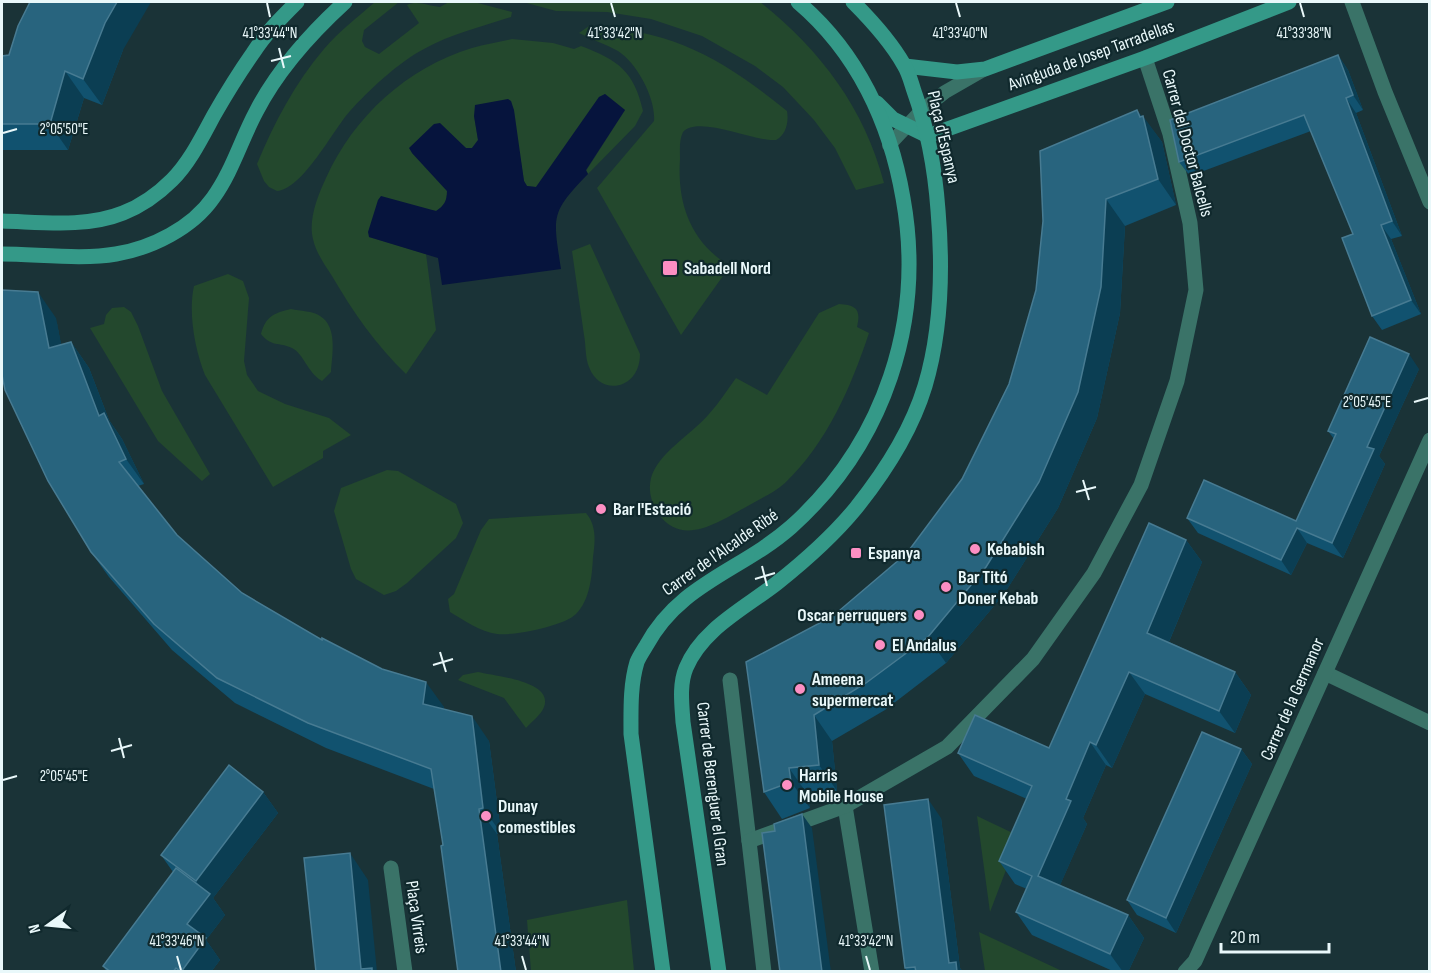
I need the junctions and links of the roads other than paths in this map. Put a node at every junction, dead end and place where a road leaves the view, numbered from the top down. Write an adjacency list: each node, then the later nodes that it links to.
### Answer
1 (297, 2): 17 (main road)
2 (345, 2): 18 (main road)
3 (798, 2): 11 (main road, Carrer de l'Alcalde Ribé)
4 (854, 2): 9 (main road, Plaça d'Espanya)
5 (1167, 2): 10 (main road, Avinguda de Josep Tarradellas)
6 (1289, 2): 8 (main road, Avinguda de Josep Tarradellas)
7 (1352, 2): 16 (street)
8 (1145, 58): 14 (main road, Avinguda de Josep Tarradellas); 24 (street, Carrer del Doctor Balcells)
9 (905, 66): 10 (main road, Avinguda de Josep Tarradellas); 12 (main road, Plaça d'Espanya)
10 (985, 69): 12 (lane, Avinguda de Josep Tarradellas)
11 (875, 101): 13 (main road); 15 (main road, Carrer de l'Alcalde Ribé)
12 (921, 111): 13 (lane, Avinguda de Josep Tarradellas); 14 (main road, Plaça d'Espanya)
13 (906, 127): 14 (main road); 15 (lane, Avinguda de Josep Tarradellas)
14 (928, 136): 19 (main road, Plaça d'Espanya)
15 (889, 145): 28 (main road, Carrer de l'Alcalde Ribé)
16 (1430, 202)
17 (2, 221)
18 (2, 254)
19 (940, 300): 29 (main road, Carrer de Berenguer el Gran)
20 (1430, 440): 21 (street, Carrer de la Germanor)
21 (1325, 673): 23 (street); 32 (street, Carrer de la Germanor)
22 (730, 680): 25 (street)
23 (1430, 723)
24 (845, 806): 25 (street, Carrer del Doctor Balcells); 31 (street)
25 (749, 841): 30 (street)
26 (391, 868): 27 (street, Plaça Virreis)
27 (405, 972)
28 (663, 972)
29 (719, 972)
30 (764, 972)
31 (872, 972)
32 (1185, 972)

